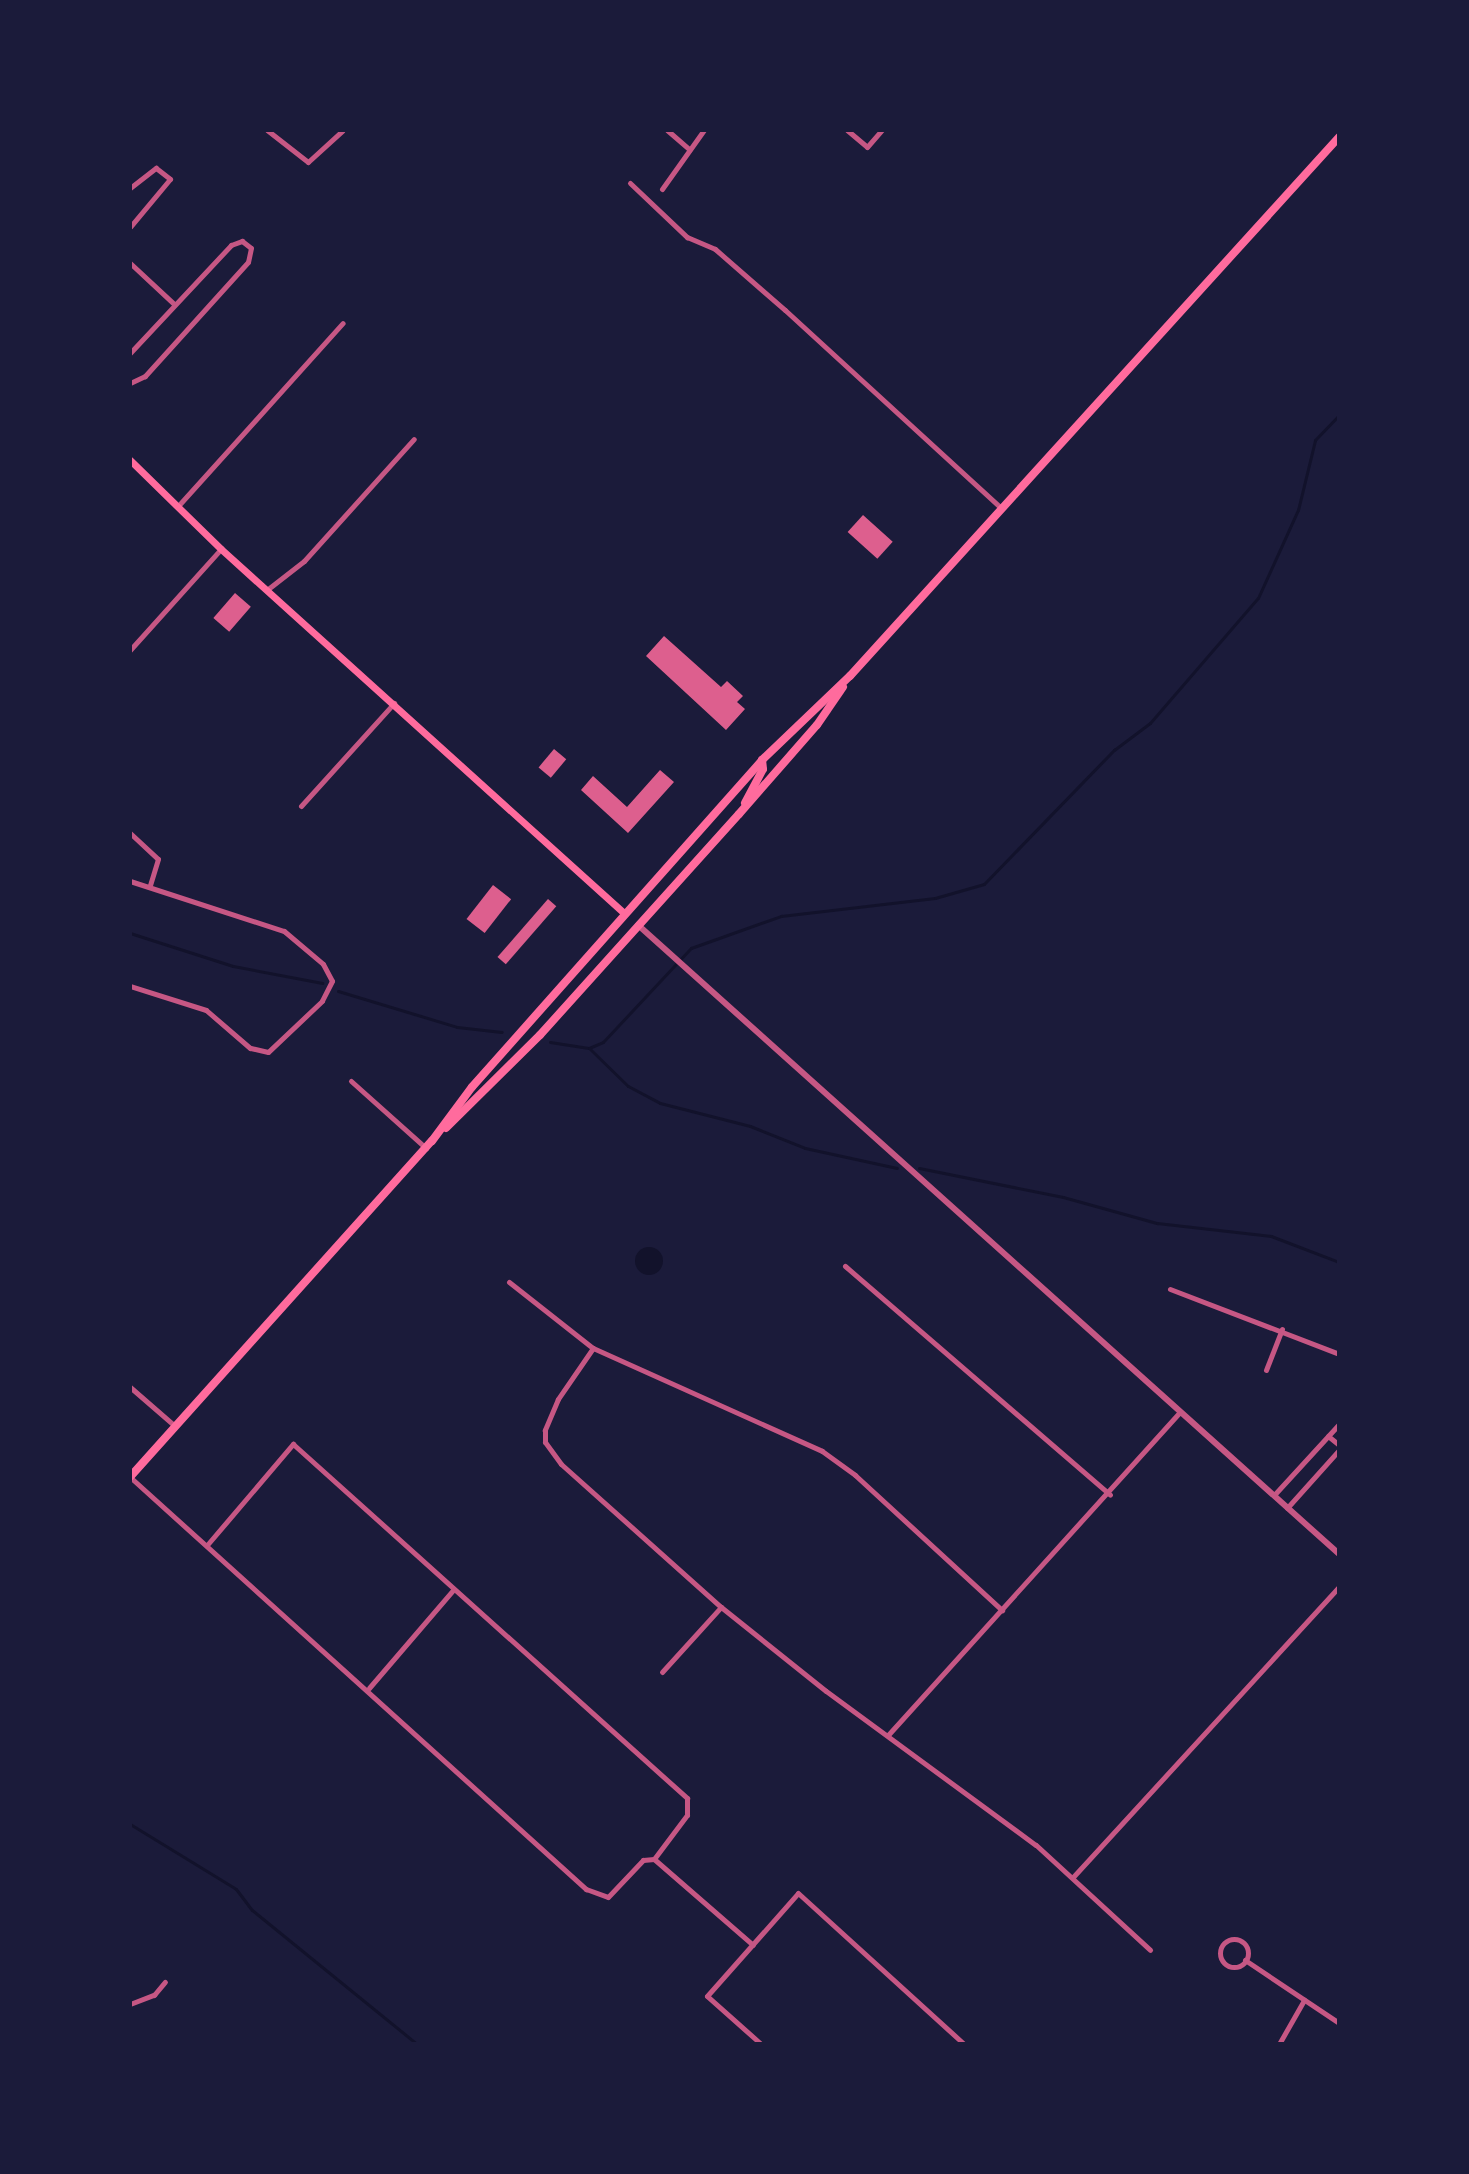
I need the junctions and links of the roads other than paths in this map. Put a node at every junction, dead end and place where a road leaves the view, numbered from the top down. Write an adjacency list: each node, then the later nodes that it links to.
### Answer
1 (267, 130): 2 (street)
2 (343, 130)
3 (667, 130): 8 (street)
4 (704, 130): 8 (street)
5 (847, 130): 6 (street)
6 (882, 130)
7 (1339, 137): 21 (main road)
8 (690, 150): 11 (street)
9 (630, 183): 21 (street)
10 (130, 188): 12 (street)
11 (662, 189)
12 (130, 227)
13 (130, 263): 14 (street)
14 (174, 304): 16 (street); 17 (street)
15 (343, 323): 20 (street)
16 (130, 353)
17 (130, 383)
18 (414, 439): 23 (street)
19 (130, 460): 20 (main road)
20 (178, 506): 22 (main road)
21 (1003, 510): 25 (main road)
22 (221, 549): 23 (main road); 24 (street)
23 (268, 589): 26 (main road)
24 (130, 650)
25 (850, 676): 27 (main road); 29 (main road)
26 (394, 703): 28 (street); 33 (main road)
27 (762, 760): 29 (main road); 33 (main road)
28 (301, 806)
29 (739, 814): 34 (main road)
30 (130, 833): 32 (street)
31 (130, 881): 32 (street)
32 (150, 886): 35 (street)
33 (625, 914): 34 (main road); 37 (main road)
34 (638, 925): 37 (main road); 46 (street)
35 (130, 986)
36 (351, 1081): 37 (street)
37 (429, 1145): 48 (main road)
38 (845, 1266): 52 (street)
39 (509, 1282): 42 (street)
40 (1170, 1289): 41 (street)
41 (1282, 1329): 43 (street); 44 (street)
42 (593, 1348): 59 (street); 60 (street)
43 (1339, 1354)
44 (1266, 1370)
45 (130, 1387): 48 (street)
46 (1179, 1413): 52 (street); 53 (street)
47 (1339, 1424): 49 (street)
48 (175, 1427): 51 (main road)
49 (1328, 1436): 50 (street); 53 (street)
50 (1339, 1448): 54 (street)
51 (130, 1477): 55 (street)
52 (1110, 1495): 60 (street)
53 (1274, 1495): 54 (street)
54 (1287, 1508): 56 (street)
55 (207, 1545): 58 (street); 62 (street)
56 (1339, 1554)
57 (1339, 1587): 65 (street)
58 (453, 1590): 62 (street); 64 (street)
59 (721, 1607): 61 (street); 63 (street)
60 (1002, 1610): 63 (street)
61 (662, 1672)
62 (369, 1688): 64 (street)
63 (888, 1735): 65 (street)
64 (654, 1859): 66 (street)
65 (1073, 1877): 67 (street)
66 (753, 1945): 73 (street); 74 (street)
67 (1150, 1950)
68 (1245, 1960): 68 (street); 70 (street)
69 (165, 1982): 71 (street)
70 (1304, 2000): 72 (street); 75 (street)
71 (130, 2004)
72 (1339, 2023)
73 (761, 2044)
74 (964, 2044)
75 (1279, 2044)

